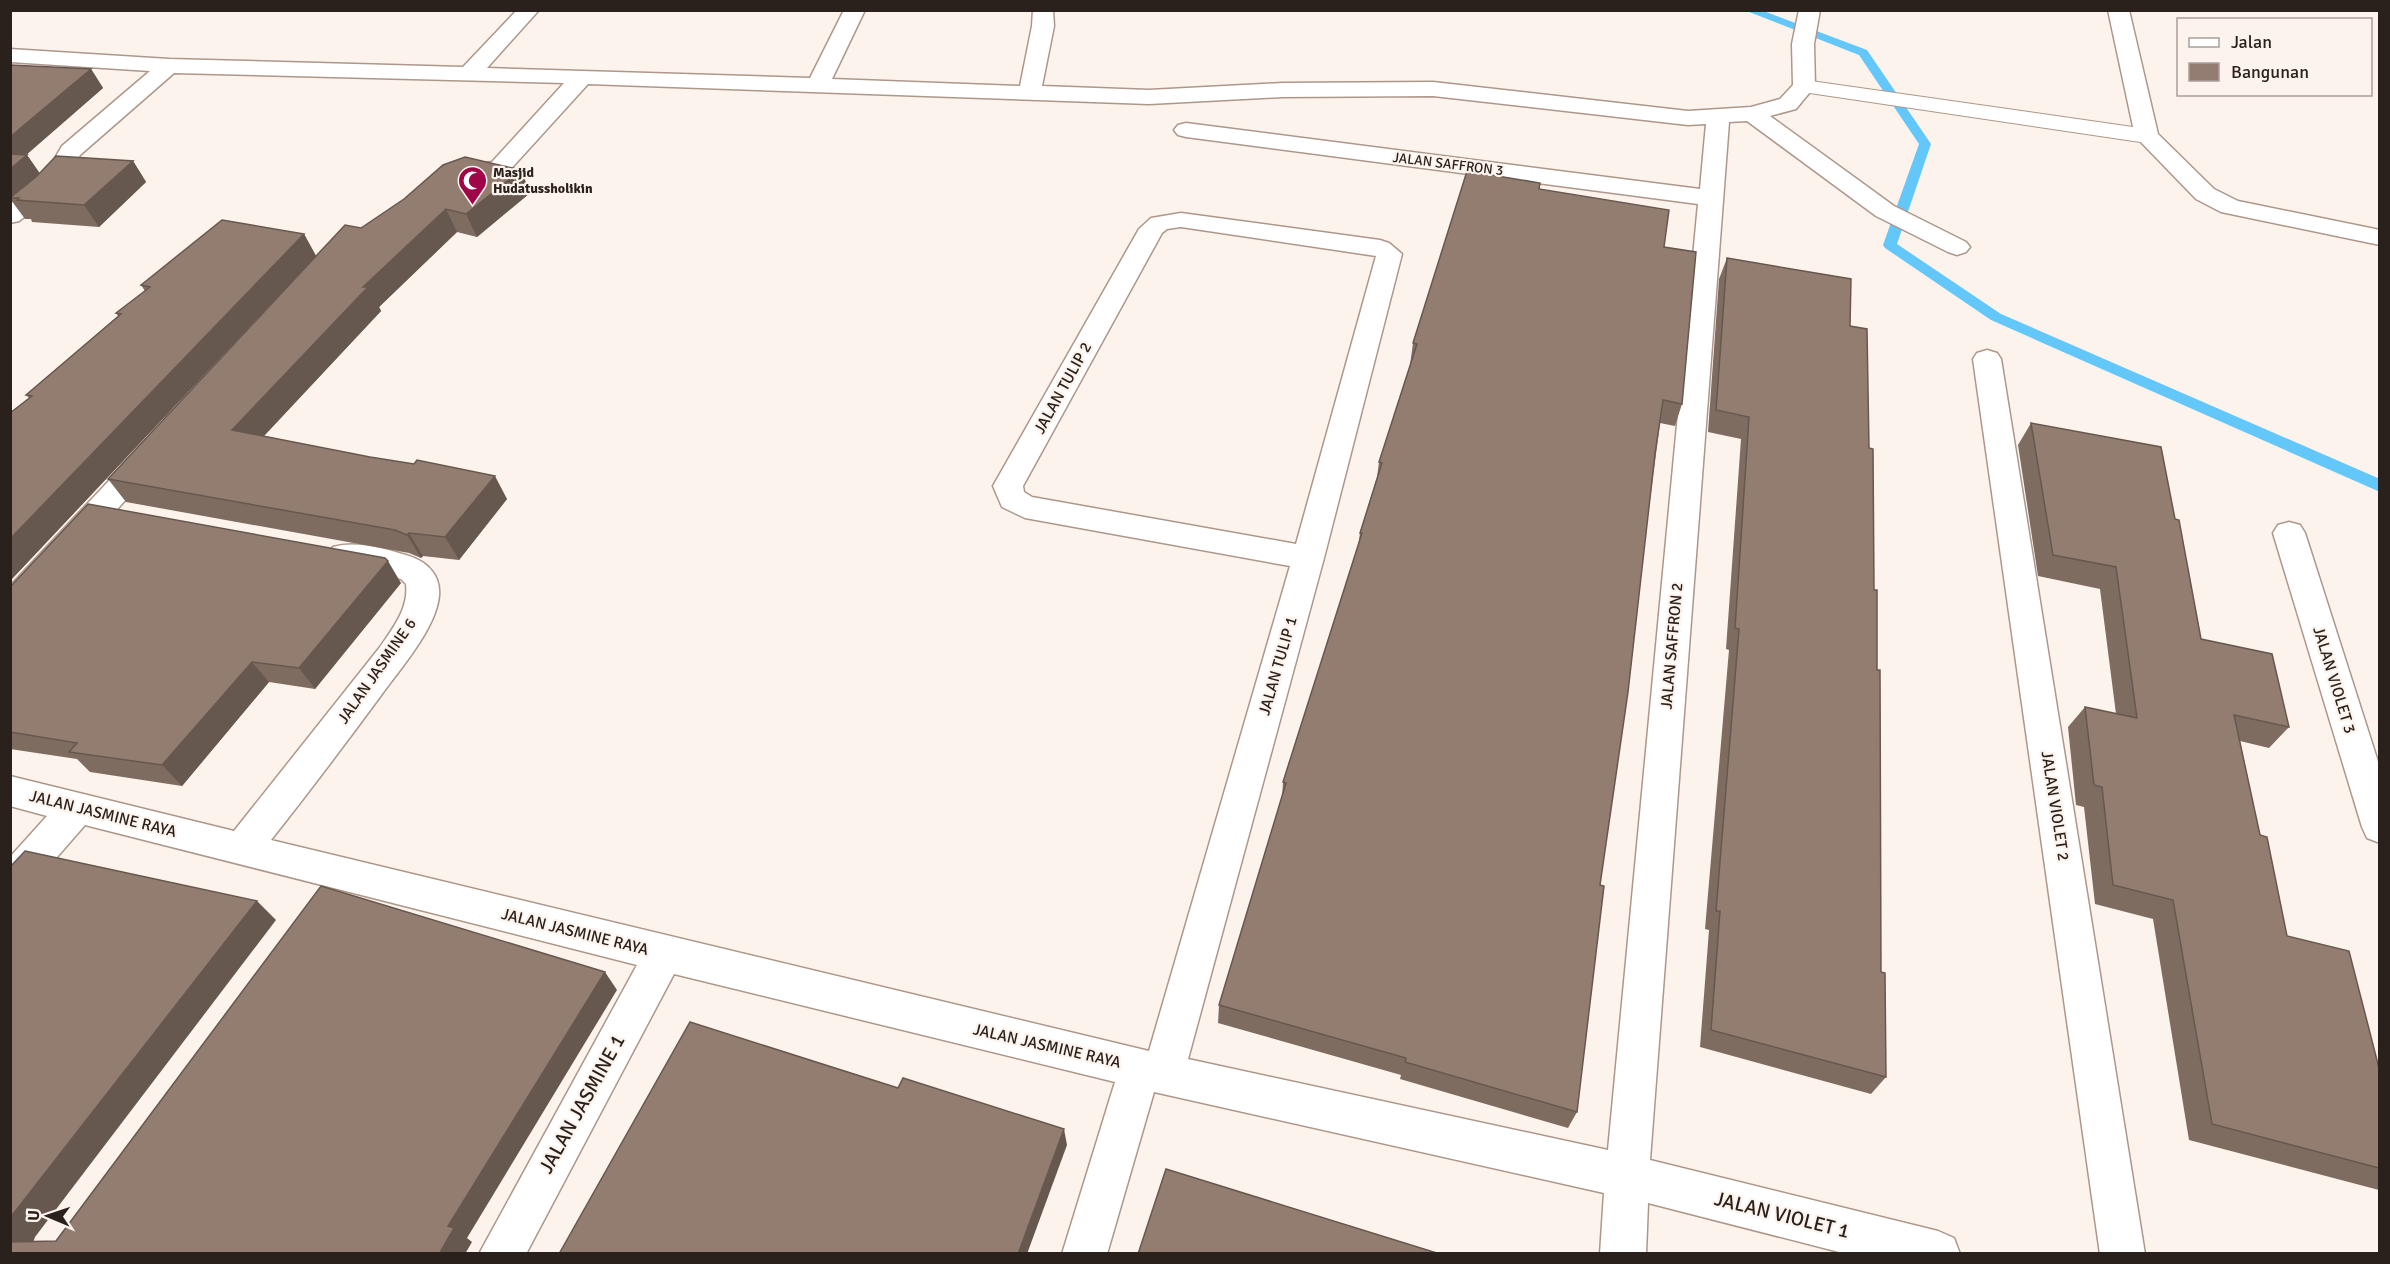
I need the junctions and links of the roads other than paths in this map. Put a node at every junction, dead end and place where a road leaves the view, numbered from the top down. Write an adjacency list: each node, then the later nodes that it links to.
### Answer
1 (529, 10): 8 (street)
2 (855, 10): 10 (street)
3 (1043, 10): 12 (street)
4 (1810, 10): 11 (street)
5 (2118, 10): 16 (street)
6 (10, 55): 7 (street)
7 (169, 66): 8 (street); 19 (street)
8 (469, 74): 9 (street)
9 (582, 77): 10 (street); 17 (street)
10 (817, 86): 12 (street)
11 (1804, 86): 13 (street); 16 (lane)
12 (1030, 93): 14 (street)
13 (1752, 114): 14 (street); 21 (street)
14 (1718, 117): 18 (street, JALAN SAFFRON 2)
15 (1186, 130): 18 (street, JALAN SAFFRON 3)
16 (2147, 136): 20 (street)
17 (437, 187)
18 (1709, 198): 38 (street, JALAN SAFFRON 2)
19 (10, 216)
20 (2379, 238)
21 (1957, 247)
22 (1389, 257): 29 (street, JALAN TULIP 1); 29 (street, JALAN TULIP 2)
23 (1987, 359): 43 (street, JALAN VIOLET 2)
24 (163, 441): 25 (street)
25 (99, 511): 26 (street); 30 (street)
26 (133, 517)
27 (2289, 533): 33 (street, JALAN VIOLET 3)
28 (317, 550): 34 (street, JALAN JASMINE 6)
29 (1308, 558): 37 (street, JALAN TULIP 1)
30 (10, 607)
31 (10, 791): 32 (street, JALAN JASMINE RAYA)
32 (77, 808): 34 (street, JALAN JASMINE RAYA); 35 (street)
33 (2379, 827)
34 (242, 849): 36 (street, JALAN JASMINE RAYA)
35 (10, 884)
36 (664, 954): 37 (street, JALAN JASMINE RAYA); 39 (street, JALAN JASMINE 1)
37 (1152, 1071): 38 (street, JALAN JASMINE RAYA); 40 (street, JALAN TULIP 1)
38 (1627, 1176): 41 (street, JALAN SAFFRON 2); 42 (street, JALAN VIOLET 1)
39 (501, 1254)
40 (1084, 1254)
41 (1623, 1254)
42 (1938, 1254)
43 (2122, 1254)

